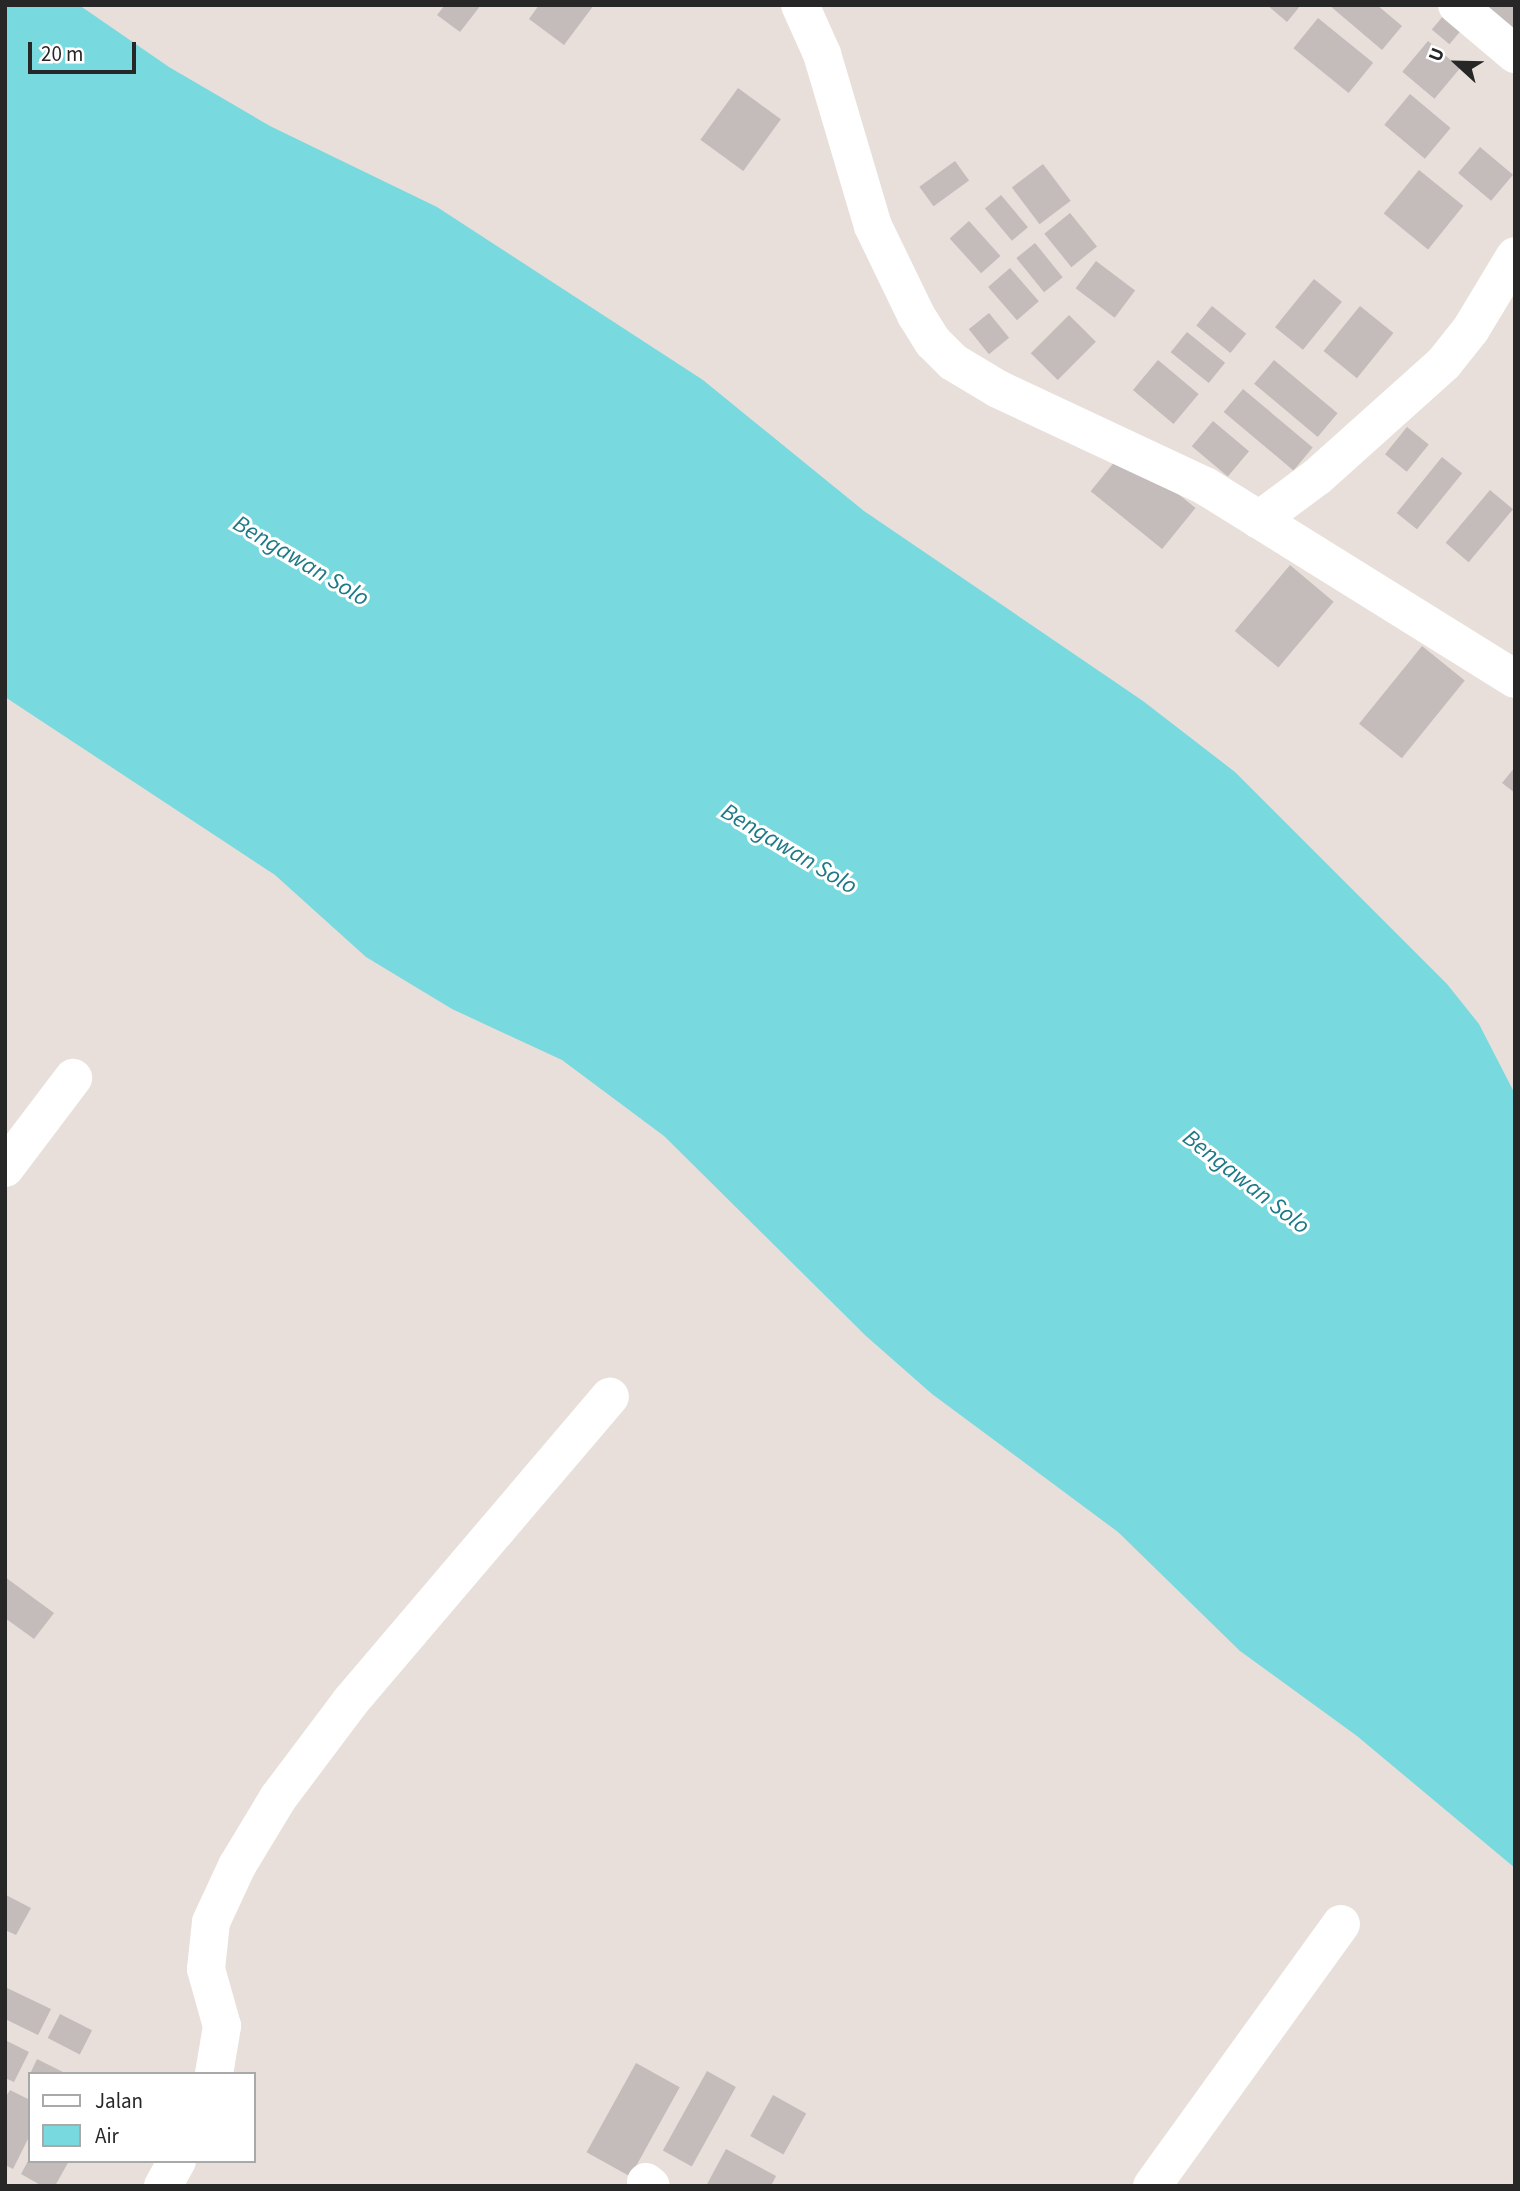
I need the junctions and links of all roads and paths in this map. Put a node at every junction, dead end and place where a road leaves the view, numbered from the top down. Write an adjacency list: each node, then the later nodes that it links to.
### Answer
1 (800, 5): 5 (street)
2 (1457, 5): 3 (street)
3 (1515, 54)
4 (1515, 256): 5 (street)
5 (1259, 520): 6 (street)
6 (1515, 679)
7 (73, 1078): 8 (street)
8 (5, 1168)
9 (610, 1397): 11 (street)
10 (1341, 1924): 14 (street)
11 (214, 2072)
12 (176, 2163): 13 (street)
13 (163, 2186)
14 (1152, 2186)

